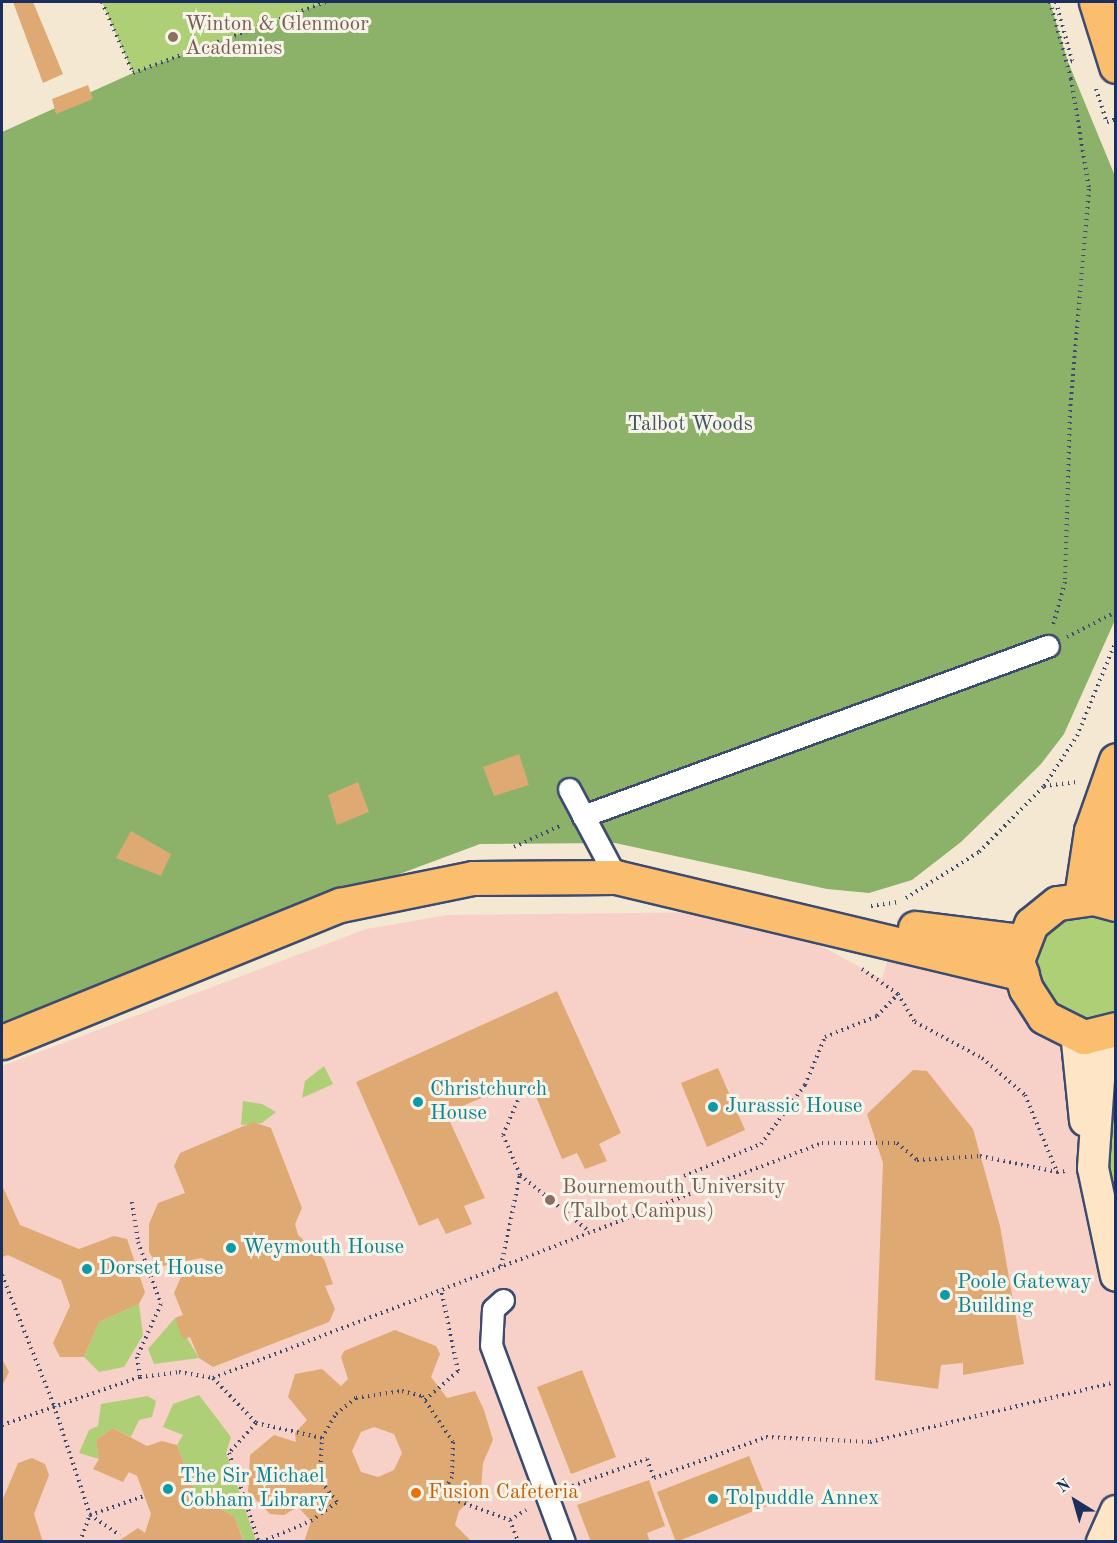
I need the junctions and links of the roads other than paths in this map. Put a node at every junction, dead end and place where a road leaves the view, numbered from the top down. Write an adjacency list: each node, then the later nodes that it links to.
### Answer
1 (1096, 2): 2 (main road)
2 (1116, 66)
3 (1048, 646): 7 (street)
4 (1116, 760): 9 (main road)
5 (569, 789): 7 (street)
6 (1116, 812): 9 (main road)
7 (583, 816): 8 (street)
8 (616, 877): 10 (main road); 14 (main road)
9 (1101, 901): 11 (main road)
10 (893, 933): 11 (main road); 12 (main road)
11 (1021, 941): 12 (main road)
12 (1022, 974): 13 (main road)
13 (1098, 1032): 15 (street)
14 (2, 1042)
15 (1116, 1276)
16 (503, 1300): 18 (street)
17 (1116, 1511): 19 (street)
18 (564, 1542)
19 (1102, 1542)

